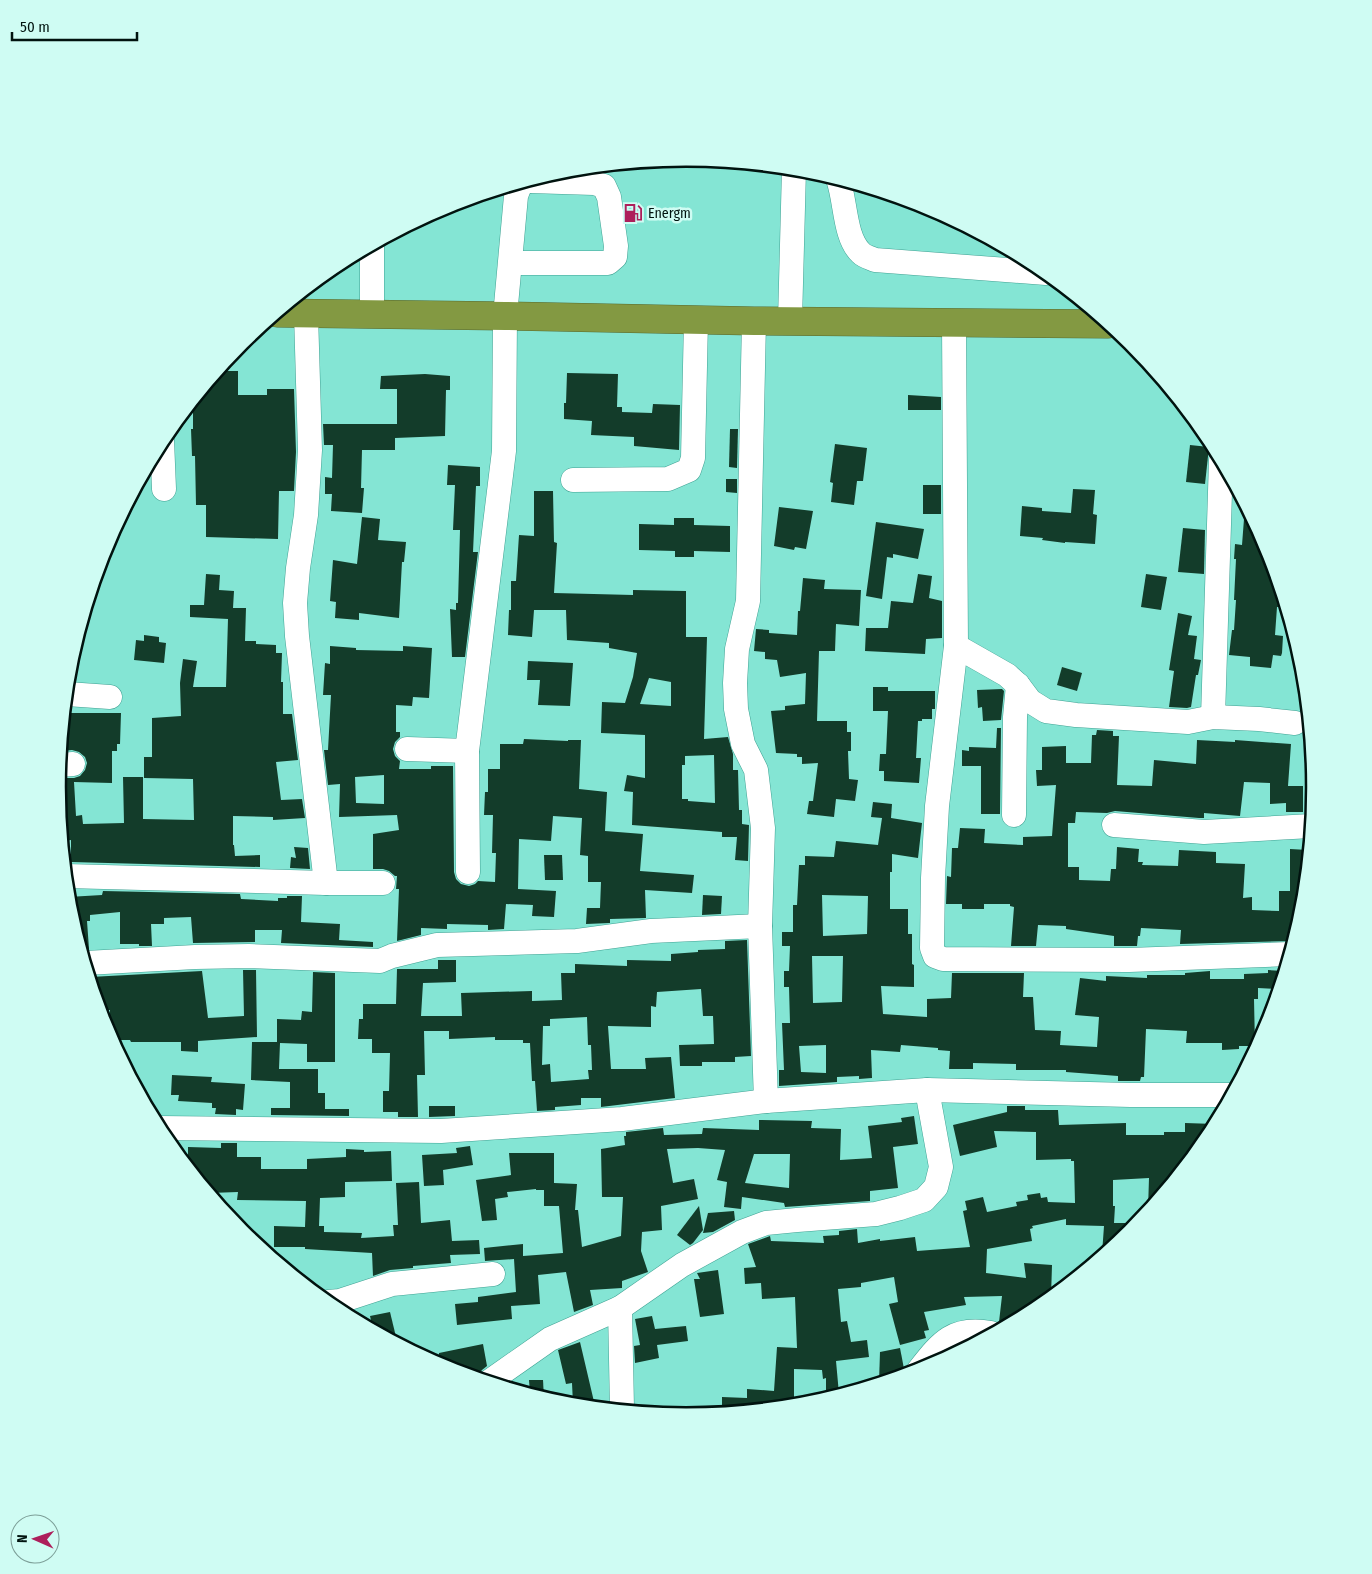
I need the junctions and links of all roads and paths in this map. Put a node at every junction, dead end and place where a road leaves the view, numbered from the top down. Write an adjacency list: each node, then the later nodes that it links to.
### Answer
1 (794, 177): 14 (street)
2 (553, 182): 6 (street)
3 (840, 187): 7 (street)
4 (518, 190): 6 (street)
5 (372, 253): 10 (street)
6 (511, 263): 11 (street)
7 (1030, 272)
8 (286, 313): 9 (highway)
9 (306, 314): 10 (highway); 34 (street)
10 (372, 315): 11 (highway)
11 (505, 316): 12 (highway); 28 (street)
12 (696, 320): 13 (highway); 19 (street)
13 (754, 321): 14 (highway); 36 (street)
14 (790, 321): 15 (highway)
15 (954, 322): 16 (highway); 21 (street)
16 (1098, 324)
17 (163, 456): 20 (street)
18 (1221, 473): 25 (street)
19 (573, 480)
20 (164, 489)
21 (956, 646): 22 (street); 37 (street)
22 (1018, 685): 25 (street); 29 (street)
23 (74, 695): 24 (street)
24 (110, 698)
25 (1213, 717): 26 (street)
26 (1295, 723)
27 (407, 749): 28 (street)
28 (467, 751): 32 (street)
29 (1014, 815)
30 (1114, 825): 31 (street)
31 (1304, 826)
32 (468, 872)
33 (73, 876): 34 (street)
34 (326, 883): 35 (street)
35 (383, 883)
36 (760, 926): 38 (street); 41 (street)
37 (1283, 954)
38 (92, 963)
39 (927, 1090): 40 (street); 41 (street); 45 (street)
40 (1224, 1095)
41 (766, 1101): 42 (street)
42 (169, 1128)
43 (493, 1274): 44 (street)
44 (340, 1301)
45 (620, 1308): 48 (street); 49 (street)
46 (980, 1332): 47 (street)
47 (928, 1358)
48 (496, 1377)
49 (622, 1403)

